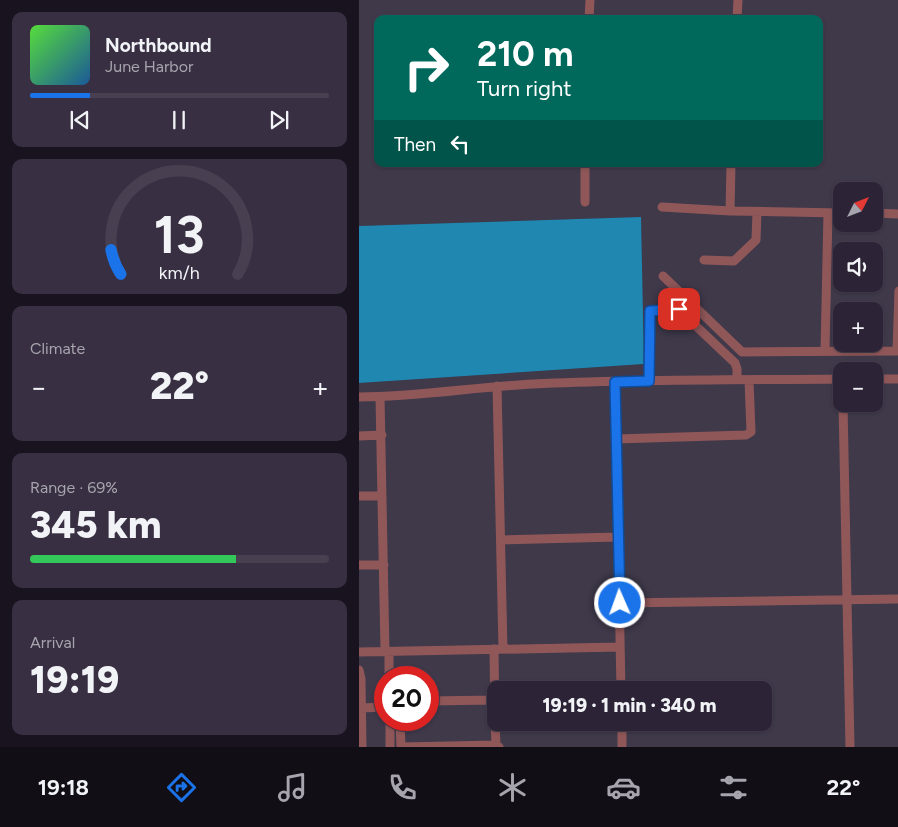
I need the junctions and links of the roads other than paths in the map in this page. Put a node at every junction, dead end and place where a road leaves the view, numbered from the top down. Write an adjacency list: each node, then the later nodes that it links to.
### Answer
1 (590, 0): 3 (street)
2 (738, 0): 4 (street)
3 (589, 15)
4 (737, 15)
5 (585, 167): 7 (street)
6 (731, 167): 9 (street)
7 (585, 202)
8 (662, 207): 9 (street)
9 (729, 212): 10 (street)
10 (757, 212): 11 (street); 15 (street)
11 (829, 213): 12 (street); 18 (street)
12 (833, 213)
13 (883, 213): 14 (street)
14 (898, 214)
15 (704, 260)
16 (663, 276): 18 (street)
17 (898, 291): 19 (street)
18 (825, 351): 19 (street)
19 (897, 351)
20 (737, 379): 24 (street); 25 (street); 25 (street)
21 (833, 379): 24 (street)
22 (883, 379): 23 (street)
23 (898, 379)
24 (749, 380): 33 (street)
25 (649, 381): 26 (street)
26 (615, 382): 27 (street); 33 (street)
27 (497, 386): 28 (street); 37 (street)
28 (380, 397): 29 (street); 31 (street)
29 (359, 398)
30 (843, 412): 41 (street)
31 (381, 435): 32 (street); 35 (street)
32 (359, 436)
33 (616, 439): 36 (street)
34 (359, 496): 35 (street)
35 (382, 496): 39 (street)
36 (618, 537): 37 (street); 42 (street)
37 (501, 540): 44 (street)
38 (359, 565): 39 (street)
39 (384, 565): 46 (street)
40 (898, 599): 41 (street)
41 (847, 600): 42 (street); 63 (street)
42 (620, 603): 43 (street)
43 (620, 647): 44 (street); 50 (street)
44 (498, 649): 46 (street); 49 (street)
45 (359, 652): 46 (street)
46 (387, 652): 47 (street)
47 (388, 666)
48 (359, 670): 54 (street)
49 (496, 681)
50 (621, 681)
51 (487, 700): 52 (street)
52 (439, 702)
53 (374, 707): 54 (street)
54 (361, 708): 60 (street)
55 (390, 731): 61 (street)
56 (400, 731): 59 (street)
57 (496, 731): 59 (street)
58 (622, 731): 62 (street)
59 (497, 746)
60 (362, 747)
61 (390, 747)
62 (622, 747)
63 (850, 747)

